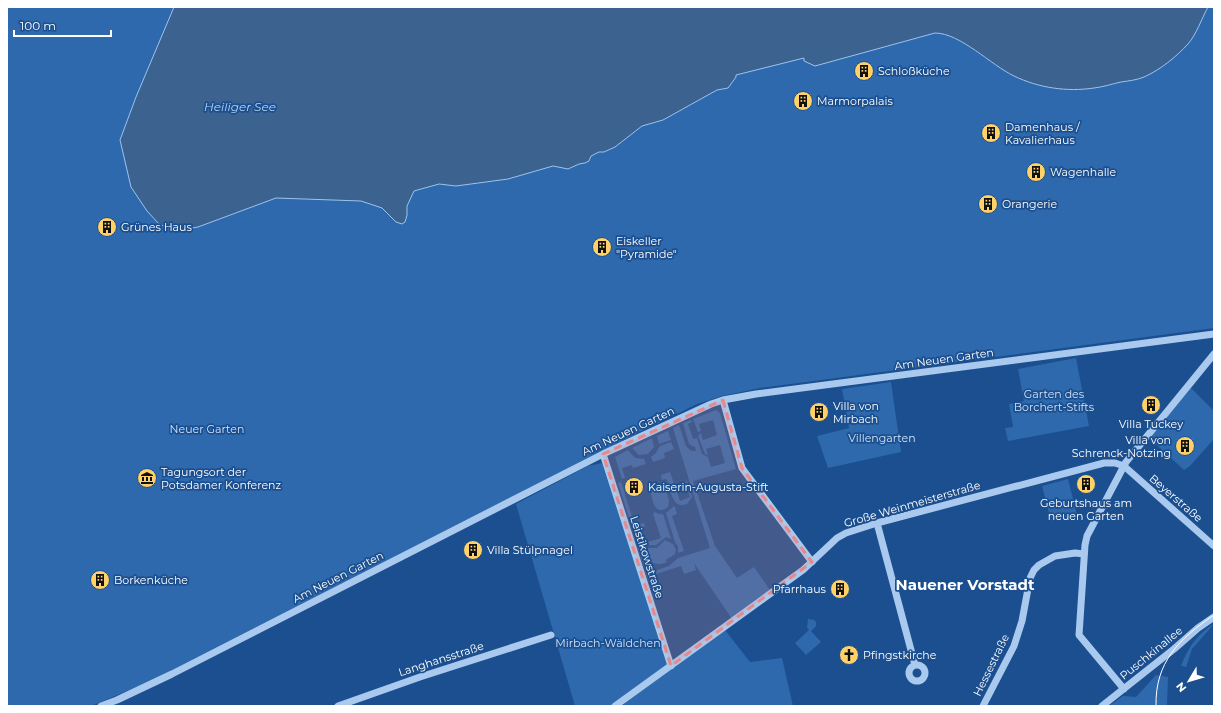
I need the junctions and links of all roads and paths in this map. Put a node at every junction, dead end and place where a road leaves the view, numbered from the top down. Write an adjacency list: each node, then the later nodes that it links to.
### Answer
1 (1214, 334): 3 (street, Am Neuen Garten)
2 (1214, 354): 5 (street)
3 (723, 400): 4 (street, Am Neuen Garten); 9 (street)
4 (603, 454): 13 (street, Leistikowstraße); 15 (street, Am Neuen Garten)
5 (1124, 466): 6 (street, Große Weinmeisterstraße); 7 (street, Beyerstraße); 8 (street)
6 (877, 523): 9 (street, Große Weinmeisterstraße); 12 (street)
7 (1214, 546)
8 (1084, 554): 14 (street); 18 (street, Hessestraße)
9 (812, 562): 13 (street, Große Weinmeisterstraße)
10 (1214, 617): 14 (street, Puschkinallee)
11 (551, 635): 16 (street, Langhansstraße)
12 (915, 665)
13 (672, 666): 17 (street, Große Weinmeisterstraße)
14 (1124, 689): 19 (street, Puschkinallee)
15 (101, 706)
16 (338, 706)
17 (615, 706)
18 (983, 706)
19 (1102, 706)

